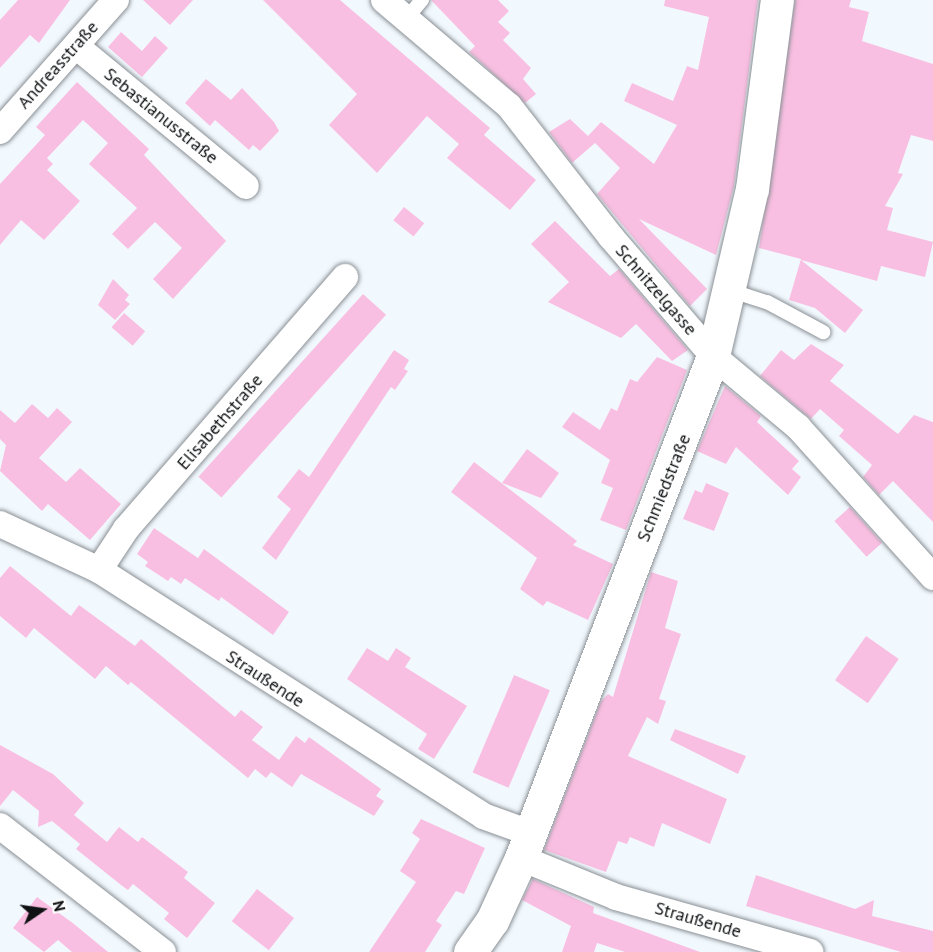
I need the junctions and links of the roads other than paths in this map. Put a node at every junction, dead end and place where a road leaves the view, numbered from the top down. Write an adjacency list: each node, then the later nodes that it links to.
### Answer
1 (116, 0): 6 (street, Andreasstraße)
2 (384, 0): 5 (street, Schnitzelgasse)
3 (422, 0): 5 (lane)
4 (777, 0): 10 (street, Schmiedstraße)
5 (406, 19): 12 (street, Schnitzelgasse)
6 (76, 46): 7 (street, Andreasstraße); 8 (street, Sebastianusstraße)
7 (0, 131)
8 (246, 186)
9 (345, 277): 14 (street, Elisabethstraße)
10 (729, 290): 11 (lane); 12 (street, Schmiedstraße)
11 (823, 332)
12 (713, 356): 15 (street, Schnitzelgasse); 17 (street, Schmiedstraße)
13 (0, 524): 14 (street, Straußende)
14 (99, 570): 17 (street, Straußende)
15 (933, 577)
16 (0, 826): 18 (street)
17 (526, 845): 19 (street, Schmiedstraße); 20 (street, Straußende)
18 (162, 952)
19 (470, 952)
20 (810, 952)

